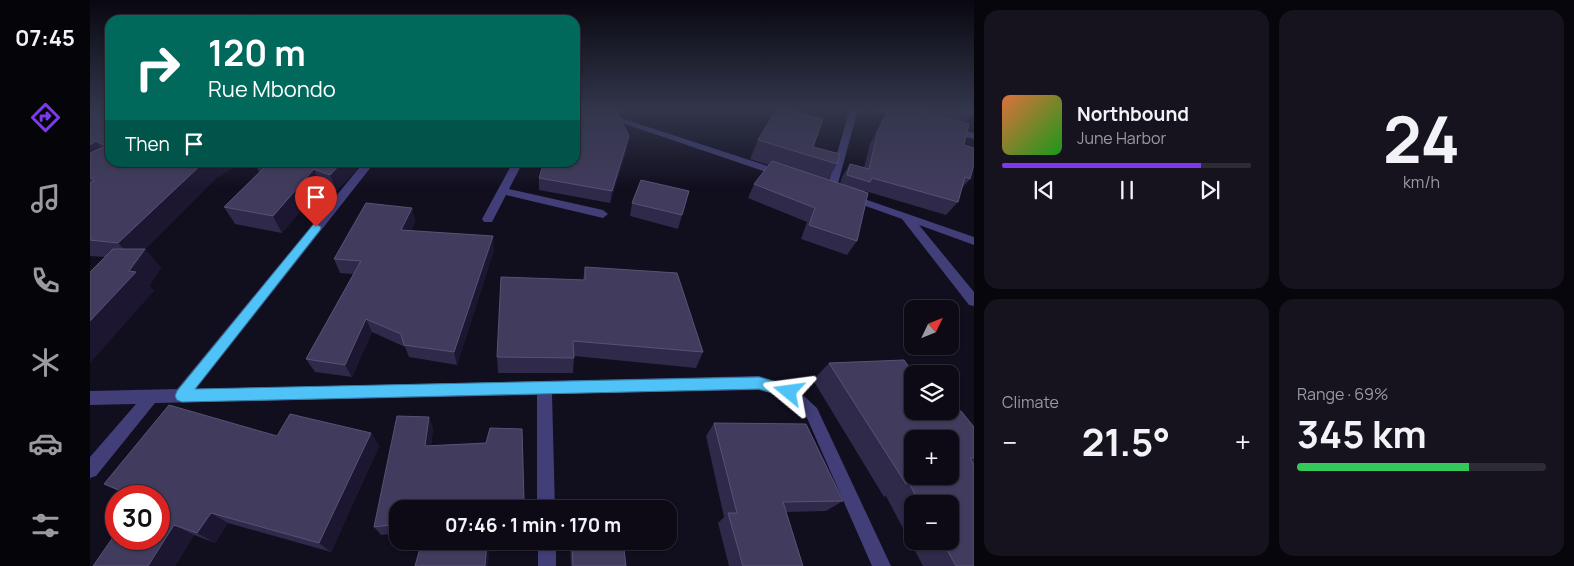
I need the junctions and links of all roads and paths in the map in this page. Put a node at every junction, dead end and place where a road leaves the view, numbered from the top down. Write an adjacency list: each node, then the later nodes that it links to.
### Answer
1 (665, 135): 5 (street)
2 (848, 135): 8 (street)
3 (366, 167): 14 (street)
4 (515, 167): 6 (street)
5 (794, 178)
6 (502, 191): 7 (street); 9 (street)
7 (603, 214)
8 (906, 216): 10 (street); 11 (street)
9 (488, 218)
10 (974, 240)
11 (974, 301)
12 (544, 387): 14 (street); 17 (street); 20 (street)
13 (152, 396): 14 (street); 15 (street); 16 (street)
14 (182, 396)
15 (90, 398)
16 (90, 470)
17 (546, 500)
18 (546, 550): 19 (street)
19 (547, 566)
20 (882, 566)

